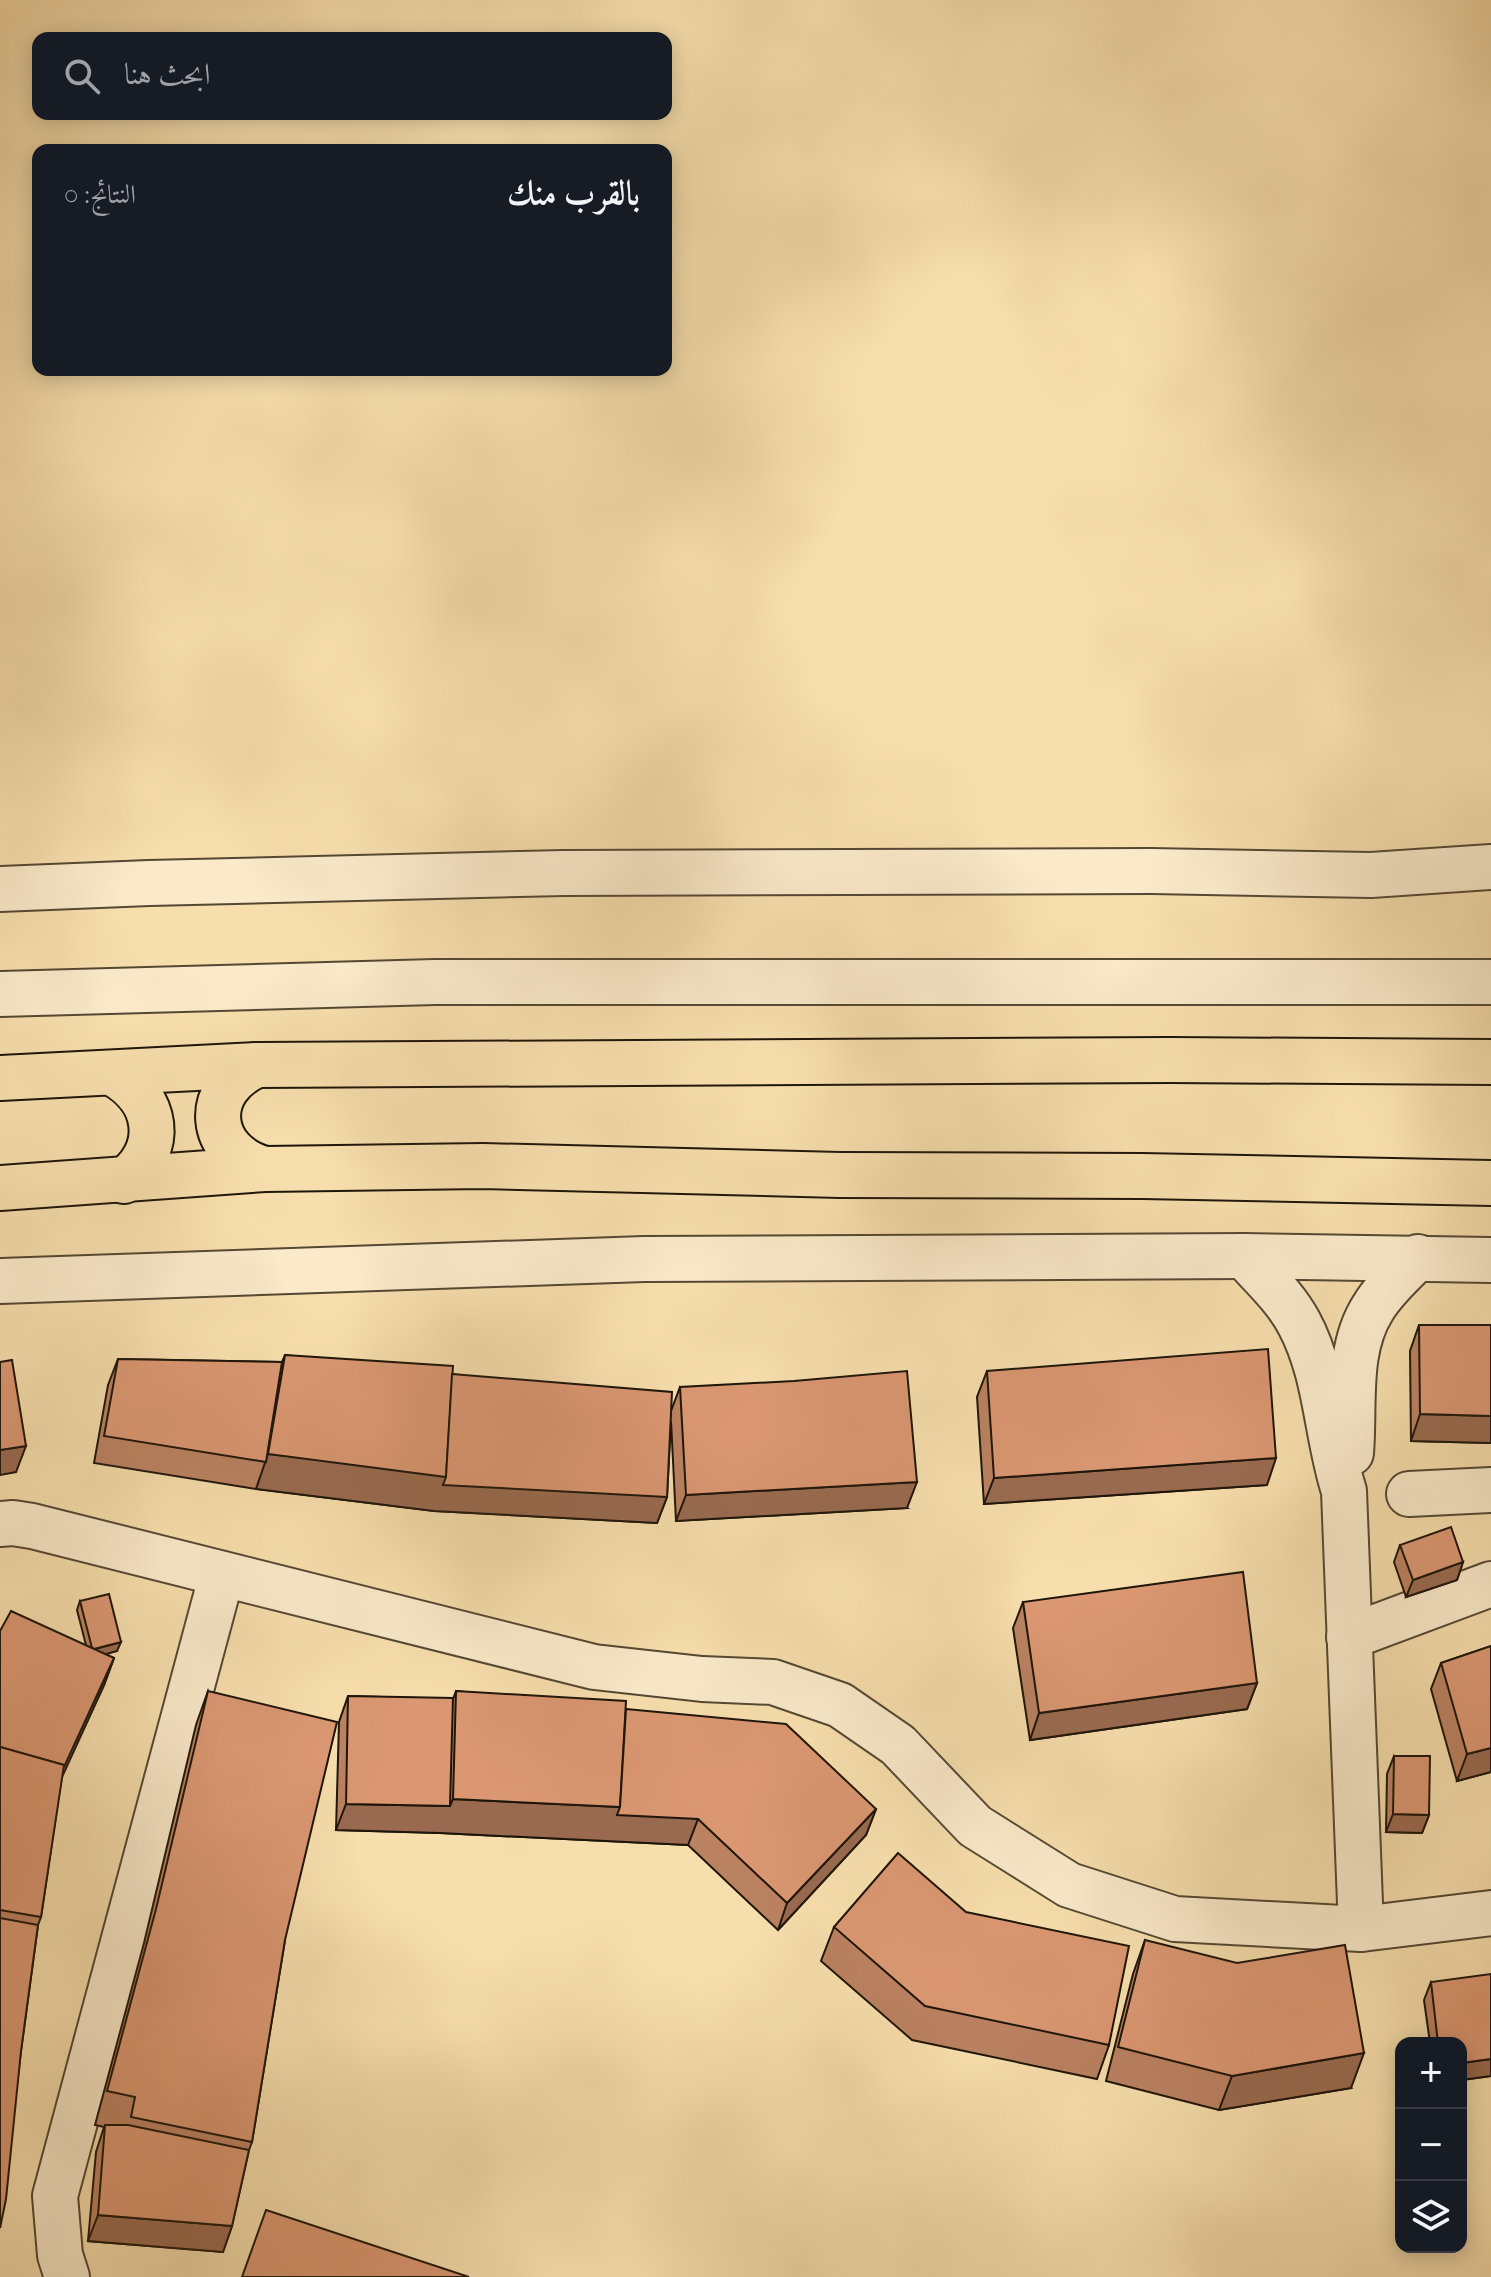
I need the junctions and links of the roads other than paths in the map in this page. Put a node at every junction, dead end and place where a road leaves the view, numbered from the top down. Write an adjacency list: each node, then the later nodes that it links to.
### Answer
1 (1491, 867): 2 (street)
2 (0, 889)
3 (1491, 982): 4 (street)
4 (0, 994)
5 (1491, 1062): 6 (main road)
6 (257, 1065): 7 (main road); 9 (main road)
7 (114, 1074): 8 (main road); 10 (main road)
8 (0, 1078)
9 (265, 1169): 10 (main road); 11 (main road)
10 (124, 1181): 12 (main road)
11 (1491, 1183)
12 (0, 1188)
13 (1244, 1256): 14 (street); 16 (street); 18 (street)
14 (1418, 1257): 15 (street); 18 (street)
15 (1491, 1260)
16 (0, 1281)
17 (1491, 1490): 19 (street)
18 (1344, 1491): 23 (street)
19 (1409, 1494)
20 (0, 1524): 21 (street)
21 (222, 1574): 25 (street); 26 (street)
22 (1491, 1584): 23 (street)
23 (1349, 1637): 25 (street)
24 (1491, 1913): 25 (street)
25 (1361, 1929)
26 (67, 2277)

